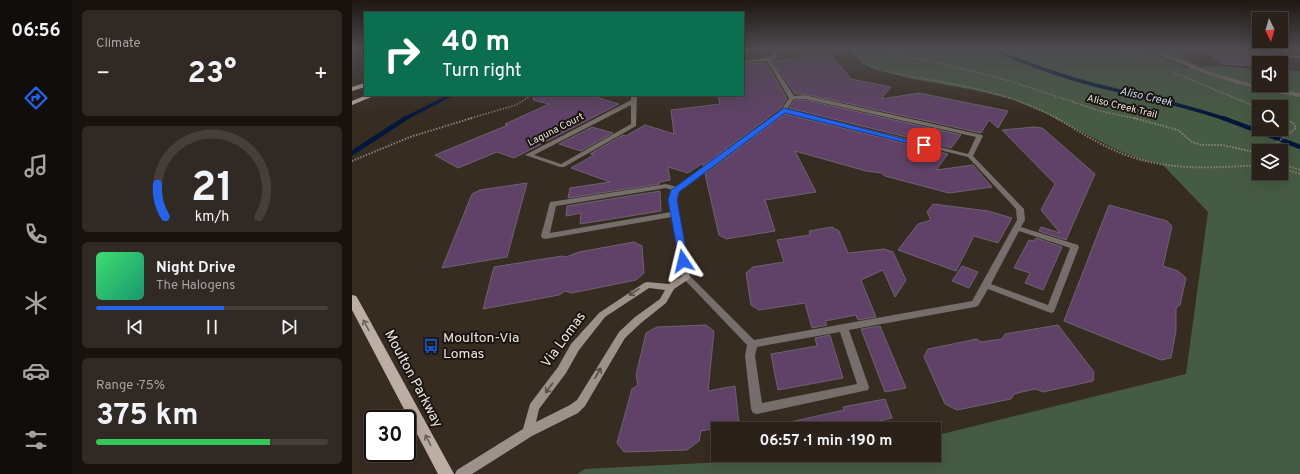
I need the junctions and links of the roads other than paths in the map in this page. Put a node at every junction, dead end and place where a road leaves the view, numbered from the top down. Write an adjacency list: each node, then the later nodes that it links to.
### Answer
1 (775, 71): 8 (street)
2 (1200, 71): 5 (street)
3 (364, 85): 4 (main road)
4 (352, 89)
5 (1300, 95)
6 (370, 96): 9 (main road)
7 (634, 98): 7 (street, Laguna Court)
8 (792, 98): 10 (street); 11 (street)
9 (352, 102)
10 (784, 110): 11 (street); 12 (street)
11 (970, 156): 14 (street)
12 (678, 189): 13 (street); 13 (street)
13 (675, 214): 15 (street)
14 (1017, 228): 16 (street); 16 (street)
15 (686, 277): 17 (street); 20 (street)
16 (985, 285): 19 (street)
17 (671, 287): 21 (street, one-way to 17); 21 (street, Via Lomas, one-way to 21)
18 (352, 299): 22 (main road, Moulton Parkway, one-way to 18)
19 (843, 327): 20 (street); 20 (street)
20 (752, 344)
21 (528, 432): 23 (street)
22 (446, 474)
23 (461, 474)

